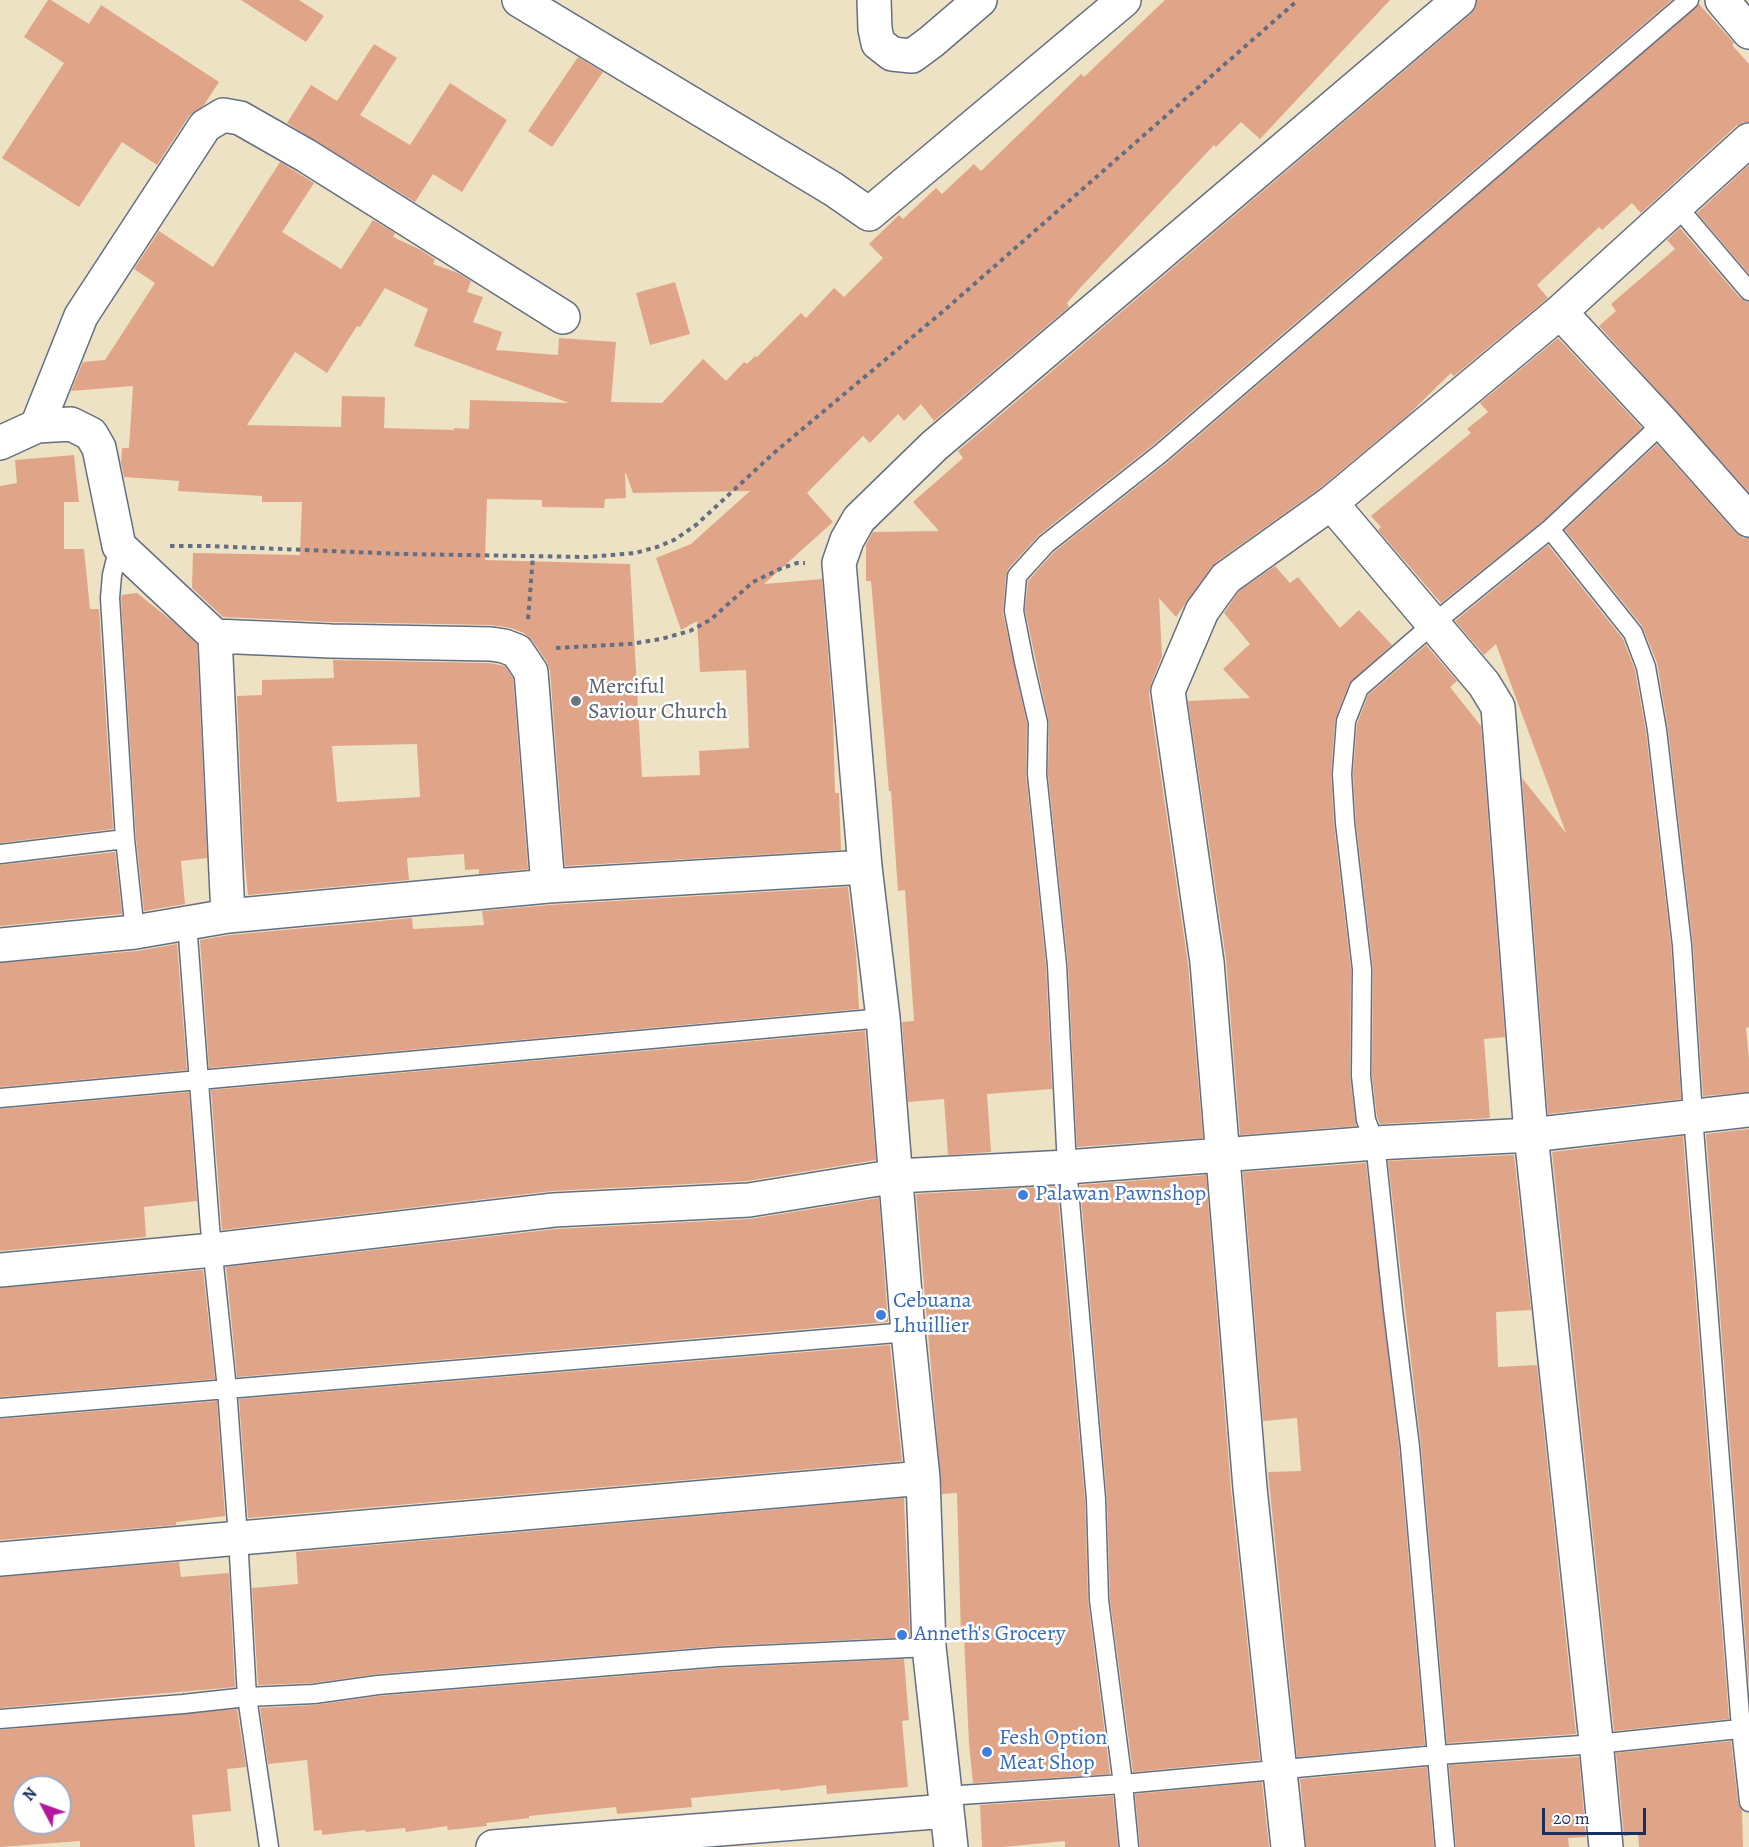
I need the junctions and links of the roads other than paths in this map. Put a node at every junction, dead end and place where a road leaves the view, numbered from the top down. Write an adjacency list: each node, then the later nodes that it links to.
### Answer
1 (519, 0): 4 (street)
2 (873, 0): 3 (street)
3 (980, 0)
4 (1124, 0)
5 (1459, 0): 25 (street)
6 (1689, 0): 39 (lane)
7 (1722, 0): 8 (street)
8 (1749, 32)
9 (1749, 140): 10 (street)
10 (1676, 206): 11 (lane); 12 (street)
11 (1749, 291)
12 (1560, 312): 14 (street); 17 (street)
13 (563, 317): 15 (street)
14 (1663, 423): 18 (street); 19 (lane)
15 (36, 426): 16 (street); 20 (street)
16 (0, 443)
17 (1331, 503): 21 (street); 38 (street)
18 (1749, 520)
19 (1550, 530): 21 (lane); 35 (lane)
20 (118, 546): 22 (street); 23 (lane)
21 (1433, 624): 36 (street); 37 (lane)
22 (215, 636): 26 (street); 27 (street)
23 (125, 839): 24 (lane); 29 (lane)
24 (0, 854)
25 (865, 867): 26 (street); 31 (street)
26 (548, 886): 27 (street)
27 (228, 915): 28 (street)
28 (187, 923): 29 (street); 32 (lane)
29 (135, 932): 30 (street)
30 (0, 945)
31 (883, 1018): 32 (lane); 40 (street)
32 (200, 1078): 33 (lane); 41 (lane)
33 (0, 1098)
34 (1749, 1110): 35 (street)
35 (1693, 1116): 36 (street); 52 (lane)
36 (1531, 1135): 37 (street); 53 (street)
37 (1375, 1143): 38 (street); 54 (lane)
38 (1223, 1154): 39 (street); 55 (street)
39 (1067, 1167): 40 (street); 56 (lane)
40 (897, 1176): 41 (street); 43 (street)
41 (213, 1250): 42 (street); 44 (lane)
42 (0, 1270)
43 (908, 1332): 44 (lane); 46 (street)
44 (227, 1389): 45 (lane); 47 (lane)
45 (0, 1408)
46 (923, 1478): 47 (street); 49 (street)
47 (238, 1537): 48 (street); 50 (lane)
48 (0, 1559)
49 (929, 1647): 50 (lane); 58 (street)
50 (247, 1697): 51 (lane); 59 (lane)
51 (0, 1719)
52 (1745, 1728): 53 (lane); 57 (lane)
53 (1597, 1744): 54 (lane); 65 (street)
54 (1437, 1755): 55 (lane); 64 (lane)
55 (1281, 1769): 56 (lane); 63 (street)
56 (1123, 1784): 58 (lane); 62 (lane)
57 (1749, 1802)
58 (947, 1804): 60 (street); 61 (street)
59 (269, 1847)
60 (492, 1847)
61 (951, 1847)
62 (1129, 1847)
63 (1288, 1847)
64 (1445, 1847)
65 (1606, 1847)

